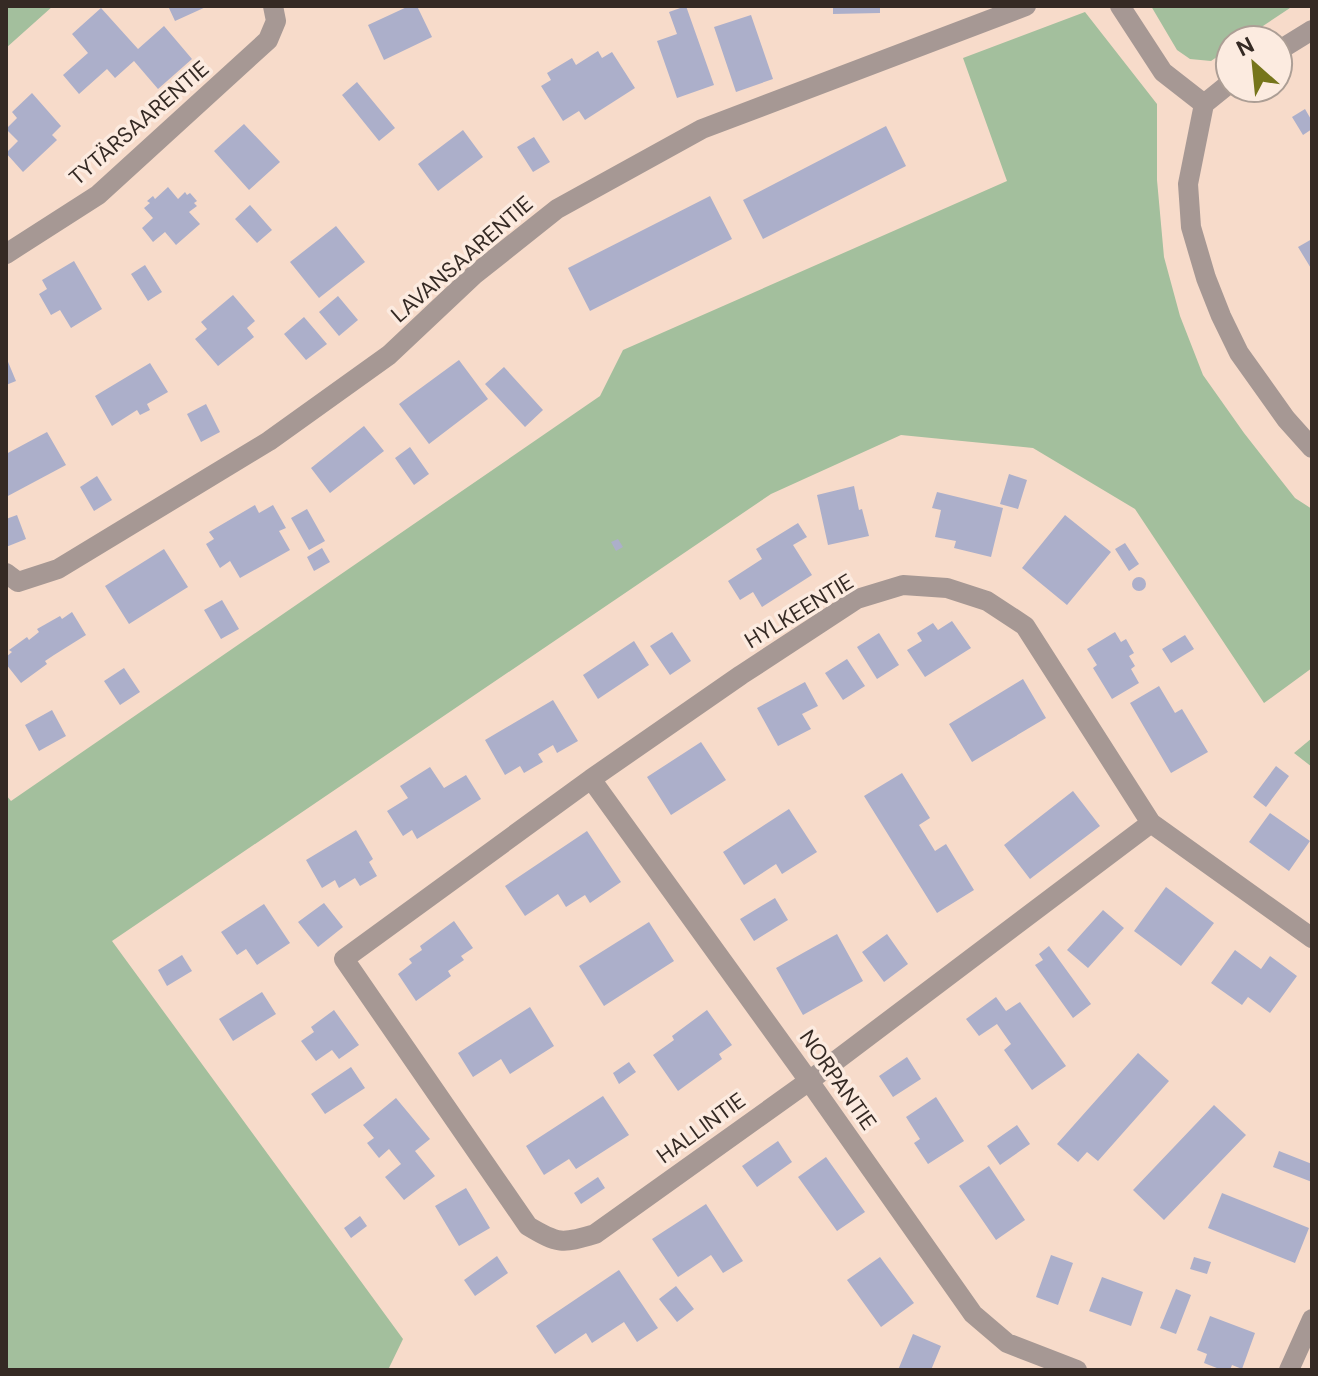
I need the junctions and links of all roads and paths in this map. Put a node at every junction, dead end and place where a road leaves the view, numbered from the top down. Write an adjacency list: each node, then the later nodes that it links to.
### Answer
1 (273, 6): 8 (street, TYTÄRSAARENTIE)
2 (1026, 6): 10 (street, LAVANSAARENTIE)
3 (1120, 6): 7 (street)
4 (1312, 30): 5 (street)
5 (1294, 41)
6 (1214, 96): 7 (street)
7 (1204, 104): 9 (street)
8 (6, 254)
9 (1312, 448)
10 (6, 573)
11 (591, 779): 12 (street, HYLKEENTIE); 14 (street, HYLKEENTIE); 15 (street, NORPANTIE)
12 (1151, 823): 13 (street, HYLKEENTIE); 15 (street, HALLINTIE)
13 (1312, 938)
14 (344, 959): 15 (street, HALLINTIE)
15 (809, 1081): 17 (street, NORPANTIE)
16 (1312, 1319): 18 (street)
17 (1077, 1370)
18 (1289, 1370)

